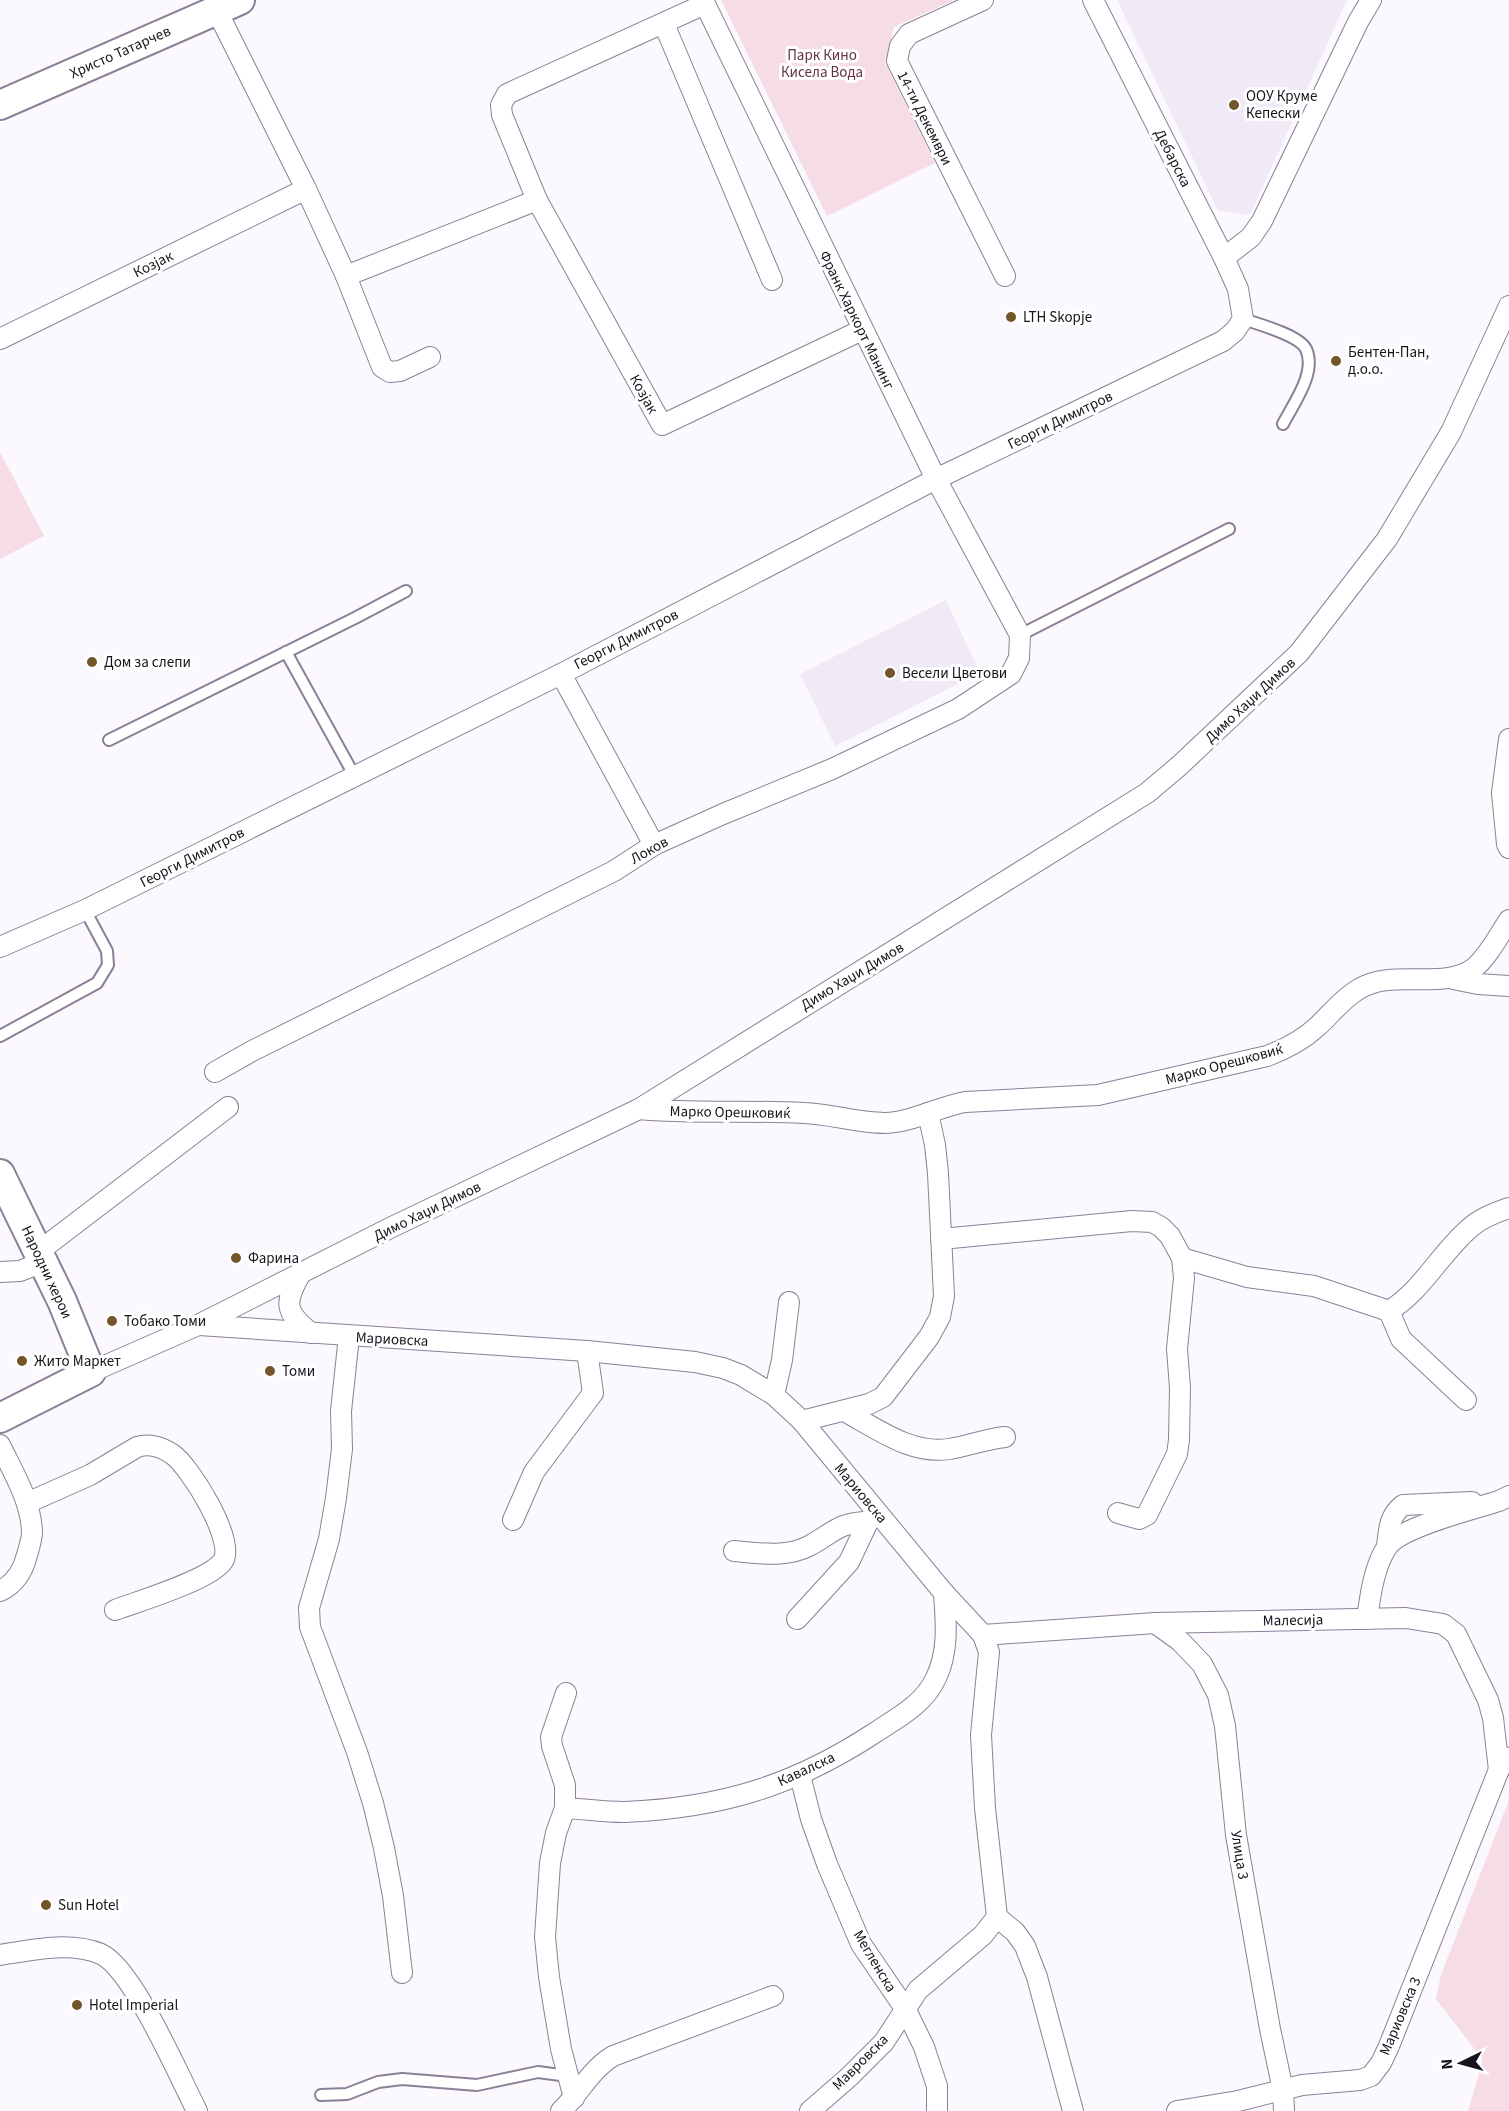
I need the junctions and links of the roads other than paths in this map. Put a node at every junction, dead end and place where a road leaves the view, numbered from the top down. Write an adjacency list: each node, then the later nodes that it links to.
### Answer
1 (983, 0): 12 (street, 14-ти Декември)
2 (1093, 0): 10 (street, Дебарска)
3 (1371, 0): 10 (street)
4 (704, 2): 6 (street, Козјак); 16 (street, Франк Харкорт Манинг)
5 (228, 5): 7 (street, Христо Татарчев); 8 (street)
6 (664, 24): 9 (street, Козјак); 13 (street)
7 (0, 105)
8 (306, 189): 11 (street); 17 (street, Козјак)
9 (537, 200): 11 (street); 16 (street, Козјак)
10 (1224, 258): 15 (street, Дебарска)
11 (346, 276): 18 (street)
12 (1005, 276)
13 (772, 280)
14 (1509, 306): 40 (street, Димо Хаџи Димов)
15 (1243, 319): 19 (lane); 20 (street, Георги Димитров)
16 (862, 330): 20 (street, Франк Харкорт Манинг)
17 (0, 339)
18 (430, 357)
19 (1283, 424)
20 (936, 480): 23 (street, Франк Харкорт Манинг); 25 (street, Георги Димитров)
21 (1229, 529): 23 (lane)
22 (406, 591): 24 (lane)
23 (1020, 635): 30 (street, Локов)
24 (286, 652): 27 (lane); 29 (lane)
25 (561, 674): 29 (street, Георги Димитров); 30 (street)
26 (1509, 739): 28 (street)
27 (109, 740)
28 (1506, 769): 31 (street)
29 (354, 776): 32 (street, Георги Димитров)
30 (654, 845): 38 (street, Локов)
31 (1509, 848)
32 (85, 910): 34 (street, Георги Димитров); 37 (lane)
33 (1509, 920): 35 (street)
34 (0, 947)
35 (1453, 979): 36 (street, Марко Орешковиќ); 41 (street, Марко Орешковиќ)
36 (1509, 986)
37 (0, 1036)
38 (215, 1072)
39 (228, 1107): 45 (street)
40 (639, 1109): 41 (street, Марко Орешковиќ); 48 (street, Димо Хаџи Димов)
41 (928, 1113): 44 (street)
42 (0, 1174): 45 (street, Народни херои)
43 (1509, 1208): 50 (street)
44 (941, 1239): 46 (street); 58 (street)
45 (40, 1257): 47 (street); 55 (street, Народни херои)
46 (1182, 1258): 50 (street); 65 (street)
47 (0, 1272)
48 (301, 1273): 51 (street, Димо Хаџи Димов); 52 (street)
49 (789, 1302): 56 (street)
50 (1389, 1311): 57 (street)
51 (198, 1324): 52 (street, Мариовска); 55 (street, Димо Хаџи Димов)
52 (311, 1333): 53 (street, Мариовска)
53 (349, 1336): 54 (street, Мариовска); 84 (street)
54 (587, 1352): 56 (street, Мариовска); 67 (street)
55 (91, 1372): 59 (street, Димо Хаџи Димов)
56 (774, 1395): 60 (street, Мариовска)
57 (1466, 1400)
58 (844, 1411): 60 (street); 61 (street)
59 (0, 1418)
60 (802, 1421): 66 (street, Мариовска)
61 (1005, 1437)
62 (0, 1445): 64 (street)
63 (1504, 1498): 68 (street); 68 (street)
64 (27, 1503): 70 (street); 72 (street)
65 (1118, 1513)
66 (872, 1516): 69 (street); 71 (street, Мариовска); 73 (street)
67 (513, 1520)
68 (1387, 1546): 74 (street)
69 (734, 1551)
70 (0, 1591)
71 (944, 1593): 76 (street, Мариовска); 80 (street, Кавалска)
72 (115, 1610)
73 (797, 1619)
74 (1367, 1619): 75 (street, Малесија); 79 (street, Малесија)
75 (1155, 1623): 76 (street, Малесија); 88 (street, Улица 3)
76 (983, 1635): 82 (street)
77 (566, 1693): 81 (street)
78 (1509, 1745): 79 (street)
79 (1499, 1770): 88 (street, Мариовска 3)
80 (800, 1775): 81 (street, Кавалска); 86 (street, Мегленска)
81 (565, 1808): 87 (street)
82 (997, 1917): 86 (street); 94 (street)
83 (0, 1955): 91 (street)
84 (402, 1973)
85 (773, 1996): 90 (street)
86 (906, 2010): 92 (street, Мавровска); 93 (street, Мегленска)
87 (568, 2076): 89 (lane); 90 (street)
88 (1283, 2090): 95 (street, Мариовска 3); 96 (street, Улица 3)
89 (321, 2095)
90 (568, 2105)
91 (197, 2111)
92 (810, 2111)
93 (938, 2111)
94 (1072, 2111)
95 (1177, 2111)
96 (1284, 2111)

